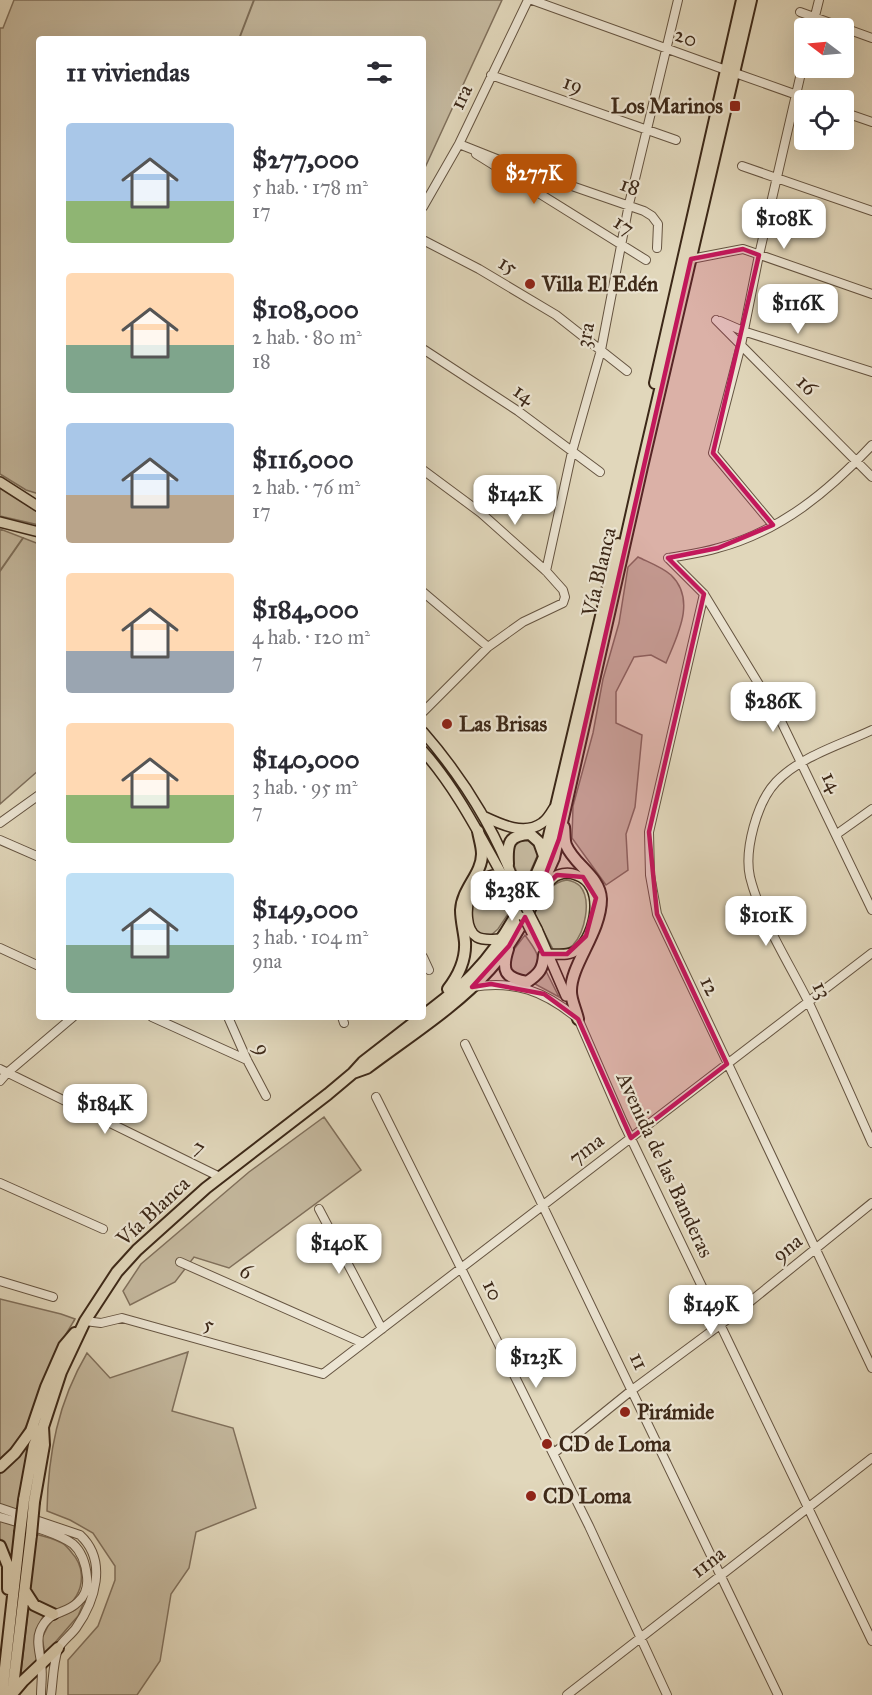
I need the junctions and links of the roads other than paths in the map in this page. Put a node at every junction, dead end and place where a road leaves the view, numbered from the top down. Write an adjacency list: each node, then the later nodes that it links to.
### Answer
1 (530, 0): 10 (street, 20); 12 (street, 1ra)
2 (678, 0): 10 (street, 3ra)
3 (742, 0): 11 (highway, Vía Blanca)
4 (752, 0): 11 (highway, Vía Blanca)
5 (819, 0): 7 (street)
6 (800, 12): 7 (street)
7 (815, 18)
8 (854, 32): 9 (street)
9 (872, 38)
10 (666, 49): 11 (street, 20); 17 (street, 3ra)
11 (730, 72): 13 (street, 20); 29 (highway, Vía Blanca); 59 (highway, Vía Blanca)
12 (491, 75): 17 (street, 19); 19 (street, 1ra)
13 (794, 95)
14 (794, 100): 21 (street)
15 (854, 116): 16 (street)
16 (872, 122)
17 (647, 130): 18 (street, 19); 23 (street, 3ra)
18 (676, 140)
19 (459, 144): 22 (street, 1ra); 23 (street, 18); 26 (street, 17)
20 (742, 166): 21 (street)
21 (777, 178): 24 (street); 28 (street)
22 (426, 202)
23 (629, 204): 26 (street, 3ra); 27 (street, 18)
24 (872, 211)
25 (426, 242): 34 (street, 15)
26 (621, 244): 30 (street, 17); 34 (street, 3ra)
27 (657, 248)
28 (759, 255): 29 (street); 31 (street); 32 (street)
29 (691, 259): 62 (highway, Vía Blanca)
30 (646, 260)
31 (872, 294)
32 (743, 331): 33 (street); 33 (street, 16); 37 (street)
33 (741, 345): 40 (street, 16); 47 (street)
34 (601, 350): 36 (street, 15); 39 (street, 3ra)
35 (426, 351): 39 (street, 14)
36 (627, 371)
37 (872, 372)
38 (872, 445): 40 (street)
39 (572, 452): 42 (street, 14); 49 (street, 3ra)
40 (857, 461): 43 (street, 16); 47 (street)
41 (426, 472): 49 (street)
42 (600, 472)
43 (872, 477)
44 (0, 482): 45 (main road)
45 (36, 505)
46 (0, 522): 48 (main road)
47 (773, 525): 50 (street, 14)
48 (36, 531)
49 (546, 571): 52 (street)
50 (704, 594): 57 (street, 14); 93 (street, 12)
51 (426, 595): 52 (street)
52 (488, 647): 53 (street)
53 (426, 709)
54 (872, 730): 57 (street, 13)
55 (426, 736): 61 (main road, Avenida de las Banderas)
56 (426, 755): 64 (main road, Avenida de las Banderas)
57 (802, 762): 65 (street, 14); 83 (street, 13)
58 (36, 797): 63 (street)
59 (557, 804): 61 (main road); 68 (highway, Vía Blanca)
60 (872, 809): 65 (street)
61 (483, 816): 69 (main road, Avenida de las Banderas)
62 (563, 820): 71 (highway, Vía Blanca); 86 (highway)
63 (0, 823)
64 (478, 831): 70 (main road, Avenida de las Banderas); 84 (highway)
65 (837, 834): 73 (street, 14)
66 (0, 840): 67 (street)
67 (36, 856)
68 (544, 857): 69 (highway); 74 (highway, Vía Blanca)
69 (508, 864): 72 (main road, Avenida de las Banderas)
70 (503, 878): 72 (main road, Avenida de las Banderas); 74 (main road)
71 (539, 892): 74 (highway, Vía Blanca); 77 (main road)
72 (517, 895): 77 (main road, Avenida de las Banderas, bridge)
73 (872, 910)
74 (505, 942): 77 (highway); 81 (highway, Vía Blanca); 84 (highway, Vía Blanca)
75 (0, 948): 79 (street)
76 (872, 953): 83 (street, 7ma)
77 (547, 955): 82 (main road, Avenida de las Banderas)
78 (426, 964): 80 (street)
79 (36, 965)
80 (429, 970)
81 (472, 987): 86 (street); 95 (highway, Vía Blanca)
82 (566, 996): 86 (street, Avenida de las Banderas)
83 (808, 1002): 93 (street, 7ma); 100 (street, 13)
84 (436, 1005): 85 (highway, Vía Blanca)
85 (426, 1013)
86 (578, 1019): 99 (street, Avenida de las Banderas)
87 (69, 1020): 94 (street)
88 (159, 1020): 92 (street)
89 (230, 1020): 92 (street, 9)
90 (417, 1020): 95 (highway, Vía Blanca)
91 (465, 1044): 104 (street, 11)
92 (247, 1060): 97 (street, 9)
93 (727, 1064): 99 (street, 7ma); 107 (street, 12)
94 (4, 1071): 96 (street); 101 (street, 7)
95 (353, 1073): 101 (highway, Vía Blanca)
96 (0, 1081)
97 (266, 1096)
98 (376, 1097): 109 (street, 10)
99 (631, 1138): 104 (street, 7ma); 113 (street, Avenida de las Banderas)
100 (872, 1143)
101 (220, 1177): 112 (highway, Vía Blanca)
102 (0, 1183): 106 (street)
103 (872, 1203): 107 (street, 9na)
104 (544, 1205): 109 (street, 7ma); 118 (street, 11)
105 (319, 1209): 114 (street)
106 (103, 1229)
107 (815, 1249): 113 (street, 9na); 116 (street, 12)
108 (180, 1262): 115 (street, 6)
109 (462, 1267): 114 (street, 7ma); 119 (street, 10)
110 (0, 1281): 111 (street)
111 (53, 1297)
112 (85, 1321): 117 (street, 5); 121 (highway); 125 (highway, Vía Blanca, bridge)
113 (720, 1325): 118 (street, 9na); 123 (street, Avenida de las Banderas)
114 (382, 1329): 115 (street, 7ma)
115 (363, 1343): 117 (street, 7ma)
116 (872, 1368)
117 (323, 1374)
118 (632, 1390): 119 (street, 9na); 127 (street, 11)
119 (554, 1454): 131 (street, 10)
120 (872, 1458): 123 (street, 11na)
121 (0, 1467)
122 (0, 1508): 133 (street)
123 (808, 1508): 127 (street, 11na); 132 (street, Avenida de las Banderas)
124 (0, 1516): 129 (street)
125 (26, 1534): 128 (highway, Vía Blanca); 130 (highway, Vía Blanca)
126 (0, 1546): 130 (highway)
127 (720, 1574): 131 (street, 11na); 141 (street, 11)
128 (24, 1590): 129 (highway); 136 (highway, Vía Blanca)
129 (53, 1614): 134 (street)
130 (9, 1634): 135 (highway, Vía Blanca)
131 (640, 1639): 139 (street, 11na); 140 (street, 10)
132 (872, 1641)
133 (58, 1648): 134 (highway); 138 (street)
134 (42, 1664): 136 (highway); 137 (street)
135 (2, 1695)
136 (12, 1695)
137 (41, 1695)
138 (51, 1695)
139 (567, 1695)
140 (667, 1695)
141 (778, 1695)

